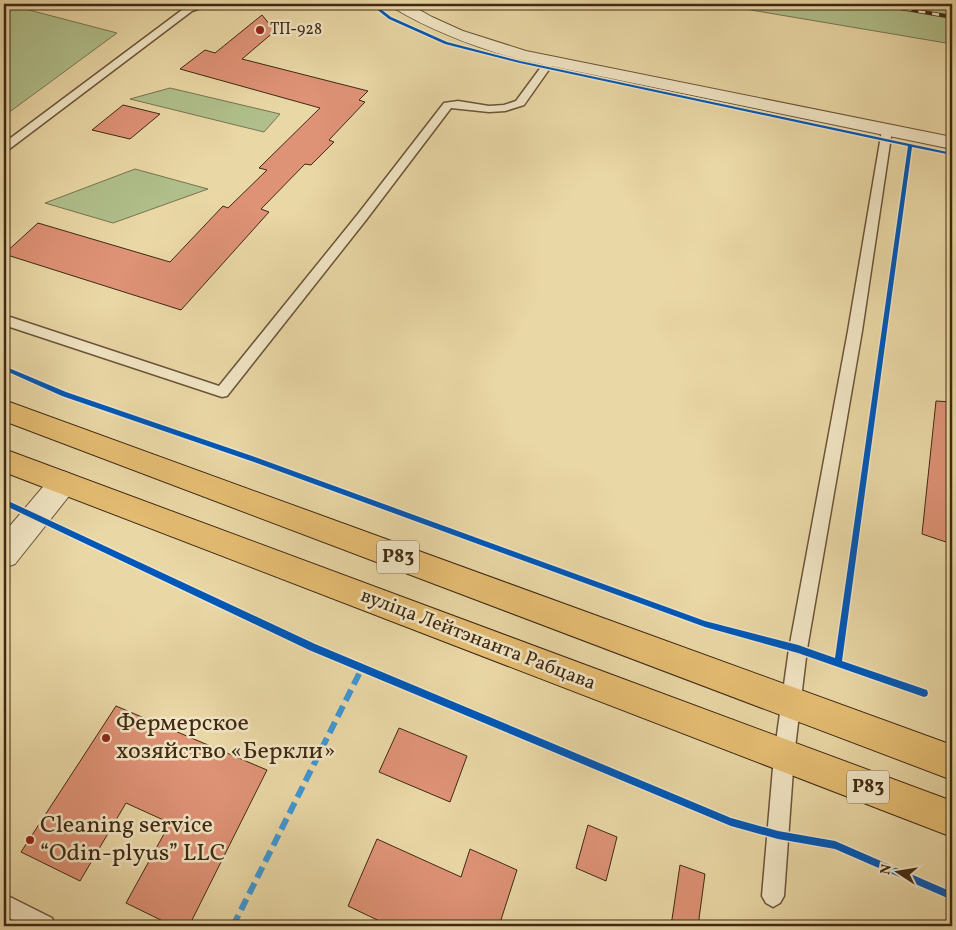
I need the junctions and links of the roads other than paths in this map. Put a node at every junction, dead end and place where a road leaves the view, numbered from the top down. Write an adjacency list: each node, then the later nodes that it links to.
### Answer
1 (209, 4): 6 (lane)
2 (398, 4): 3 (street)
3 (550, 61): 4 (street); 7 (lane)
4 (887, 130): 5 (street); 12 (lane)
5 (952, 143)
6 (4, 148)
7 (4, 320)
8 (4, 410): 12 (highway, Р83)
9 (4, 460): 10 (highway, вуліца Лейтэнанта Рабцава / Р83)
10 (63, 483): 11 (street); 13 (highway, вуліца Лейтэнанта Рабцава / Р83)
11 (4, 555)
12 (792, 704): 13 (lane); 14 (highway, Р83)
13 (784, 756): 15 (highway, вуліца Лейтэнанта Рабцава / Р83); 16 (lane)
14 (952, 763)
15 (952, 819)
16 (773, 896)
17 (4, 904): 18 (lane)
18 (44, 926)

